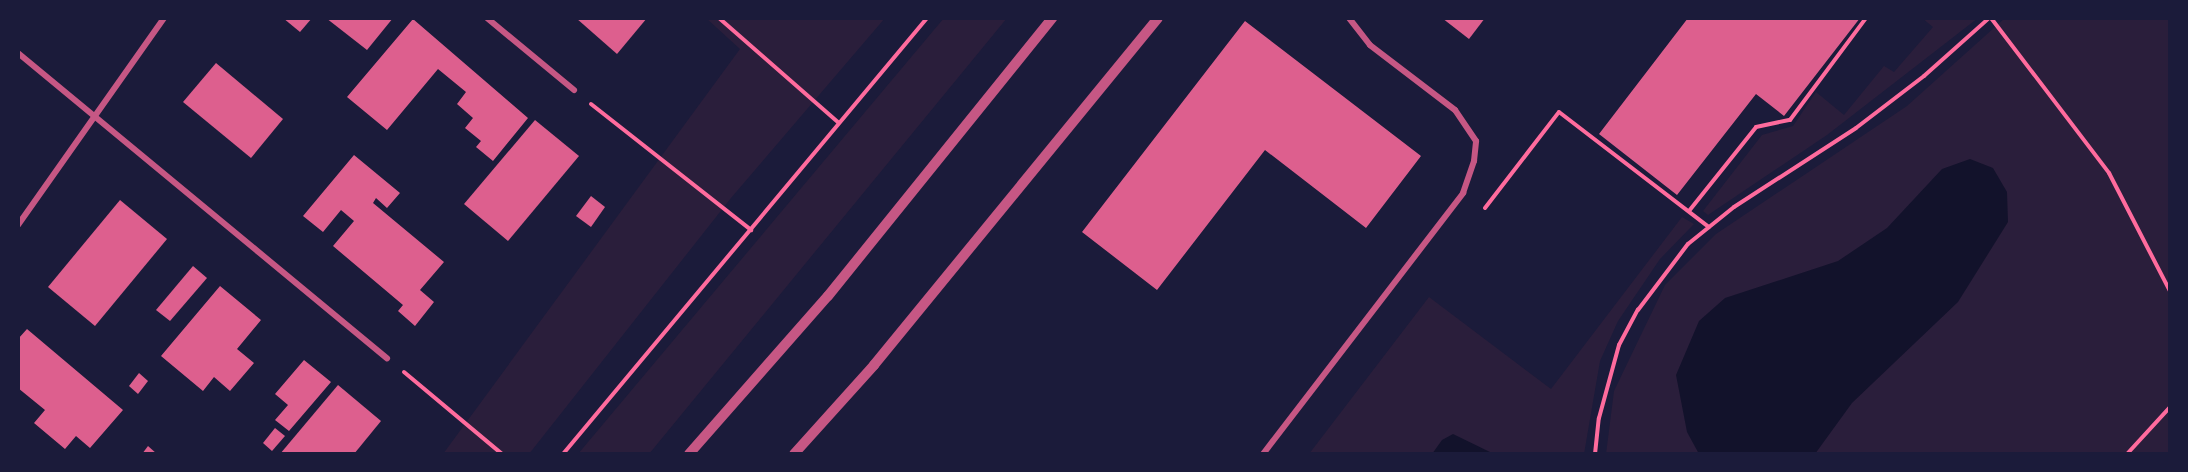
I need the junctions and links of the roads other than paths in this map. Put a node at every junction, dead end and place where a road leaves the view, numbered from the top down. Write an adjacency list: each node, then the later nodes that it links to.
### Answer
1 (164, 18): 8 (street)
2 (487, 18): 7 (street)
3 (1052, 18): 11 (street)
4 (1158, 18): 12 (street)
5 (1349, 18): 13 (street)
6 (18, 53): 8 (street)
7 (574, 90)
8 (95, 115): 9 (street); 10 (street)
9 (18, 225)
10 (387, 358)
11 (689, 454)
12 (794, 454)
13 (1263, 454)

